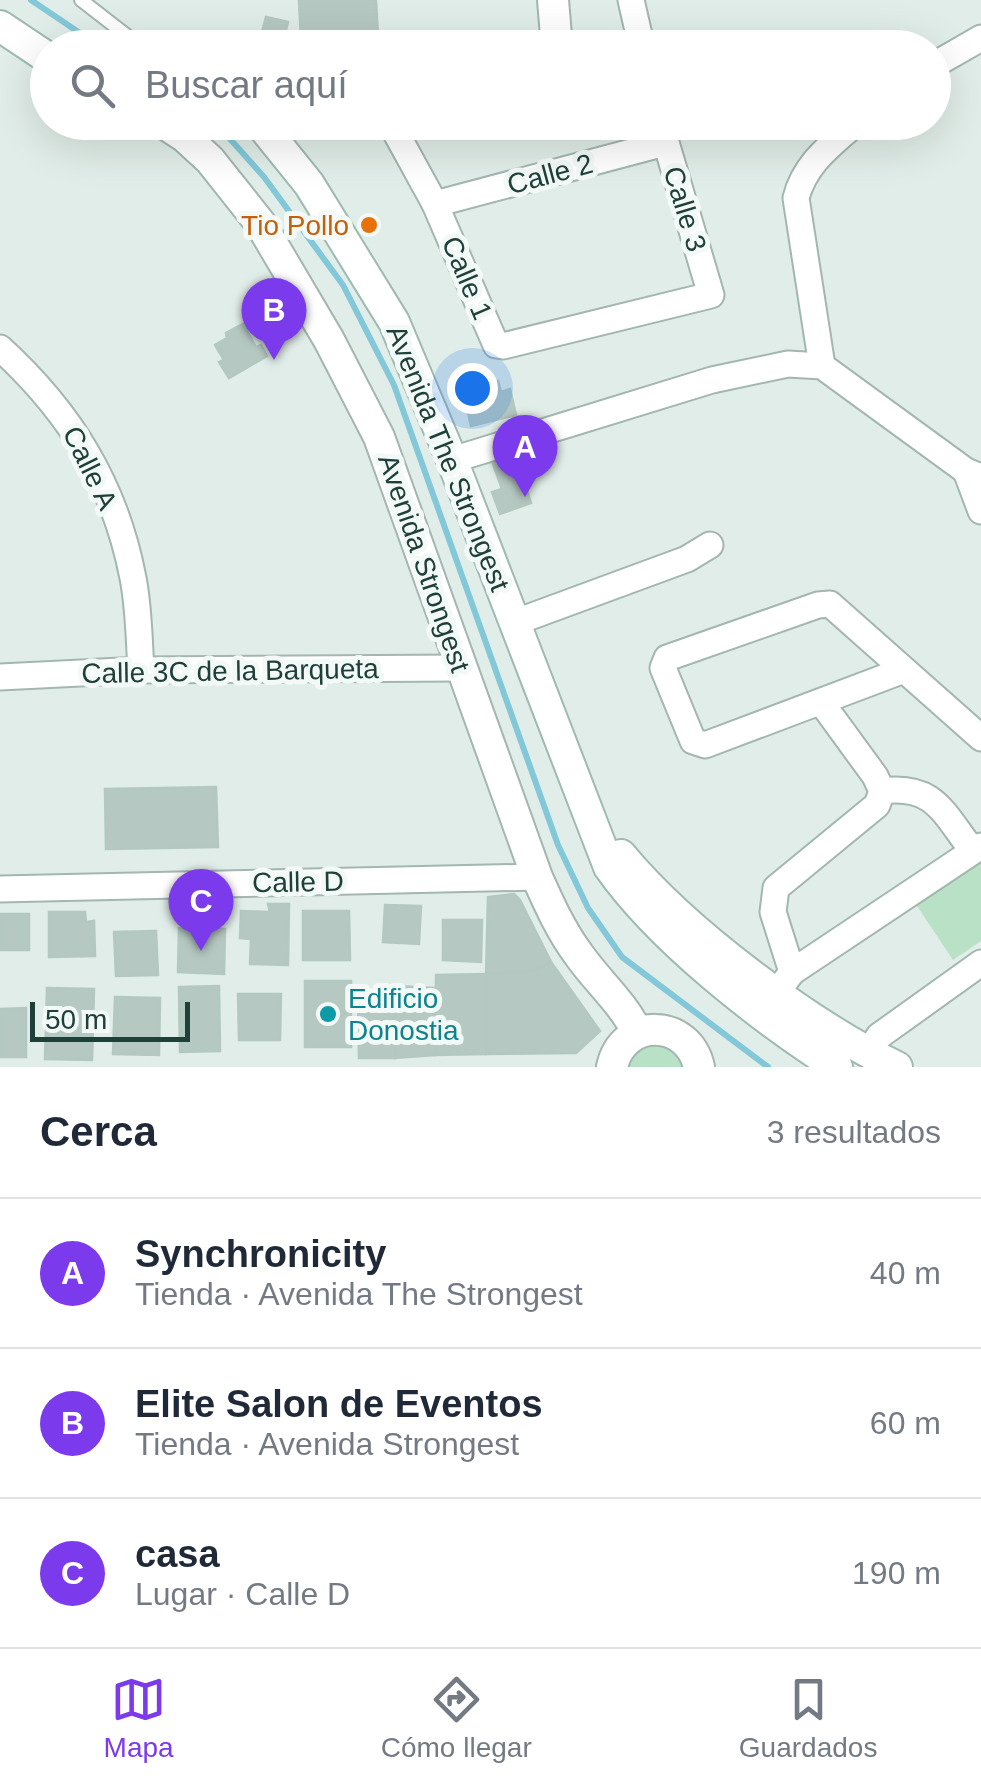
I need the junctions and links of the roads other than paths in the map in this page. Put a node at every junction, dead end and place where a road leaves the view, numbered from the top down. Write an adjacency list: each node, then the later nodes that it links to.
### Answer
1 (81, 0): 5 (lane)
2 (553, 0): 6 (main road)
3 (631, 0): 7 (street)
4 (0, 26): 9 (main road)
5 (120, 30)
6 (556, 30)
7 (638, 30)
8 (981, 38): 10 (street)
9 (30, 46)
10 (951, 56)
11 (188, 140): 26 (main road, Avenida Strongest)
12 (274, 140): 21 (main road, Avenida The Strongest)
13 (400, 140): 17 (street, Calle 1)
14 (640, 140): 17 (street, Calle 2)
15 (664, 140): 18 (street, Calle 3)
16 (837, 140): 20 (street)
17 (435, 204): 18 (street, Calle 1)
18 (711, 295)
19 (0, 348): 27 (street, Calle A)
20 (822, 366): 21 (street); 22 (street)
21 (452, 460): 25 (main road, Avenida The Strongest)
22 (973, 474): 23 (street)
23 (981, 511)
24 (710, 544): 25 (street)
25 (516, 622): 37 (main road, Avenida The Strongest)
26 (460, 668): 27 (street, Calle 3C de la Barqueta); 34 (main road, Avenida Strongest)
27 (142, 670): 29 (street, Calle 3C de la Barqueta)
28 (904, 670): 30 (street); 30 (street); 31 (street)
29 (0, 677)
30 (821, 702): 32 (street)
31 (981, 738)
32 (882, 791): 33 (street); 37 (street)
33 (977, 849): 37 (street)
34 (537, 877): 35 (street, Calle D); 38 (main road, Avenida Strongest)
35 (0, 889)
36 (981, 963): 39 (street)
37 (777, 993): 39 (main road, Avenida The Strongest); 42 (main road, Avenida The Strongest)
38 (637, 1032): 40 (main road); 41 (main road)
39 (864, 1060): 43 (main road, Avenida The Strongest)
40 (612, 1067)
41 (699, 1067)
42 (837, 1067)
43 (897, 1067)

